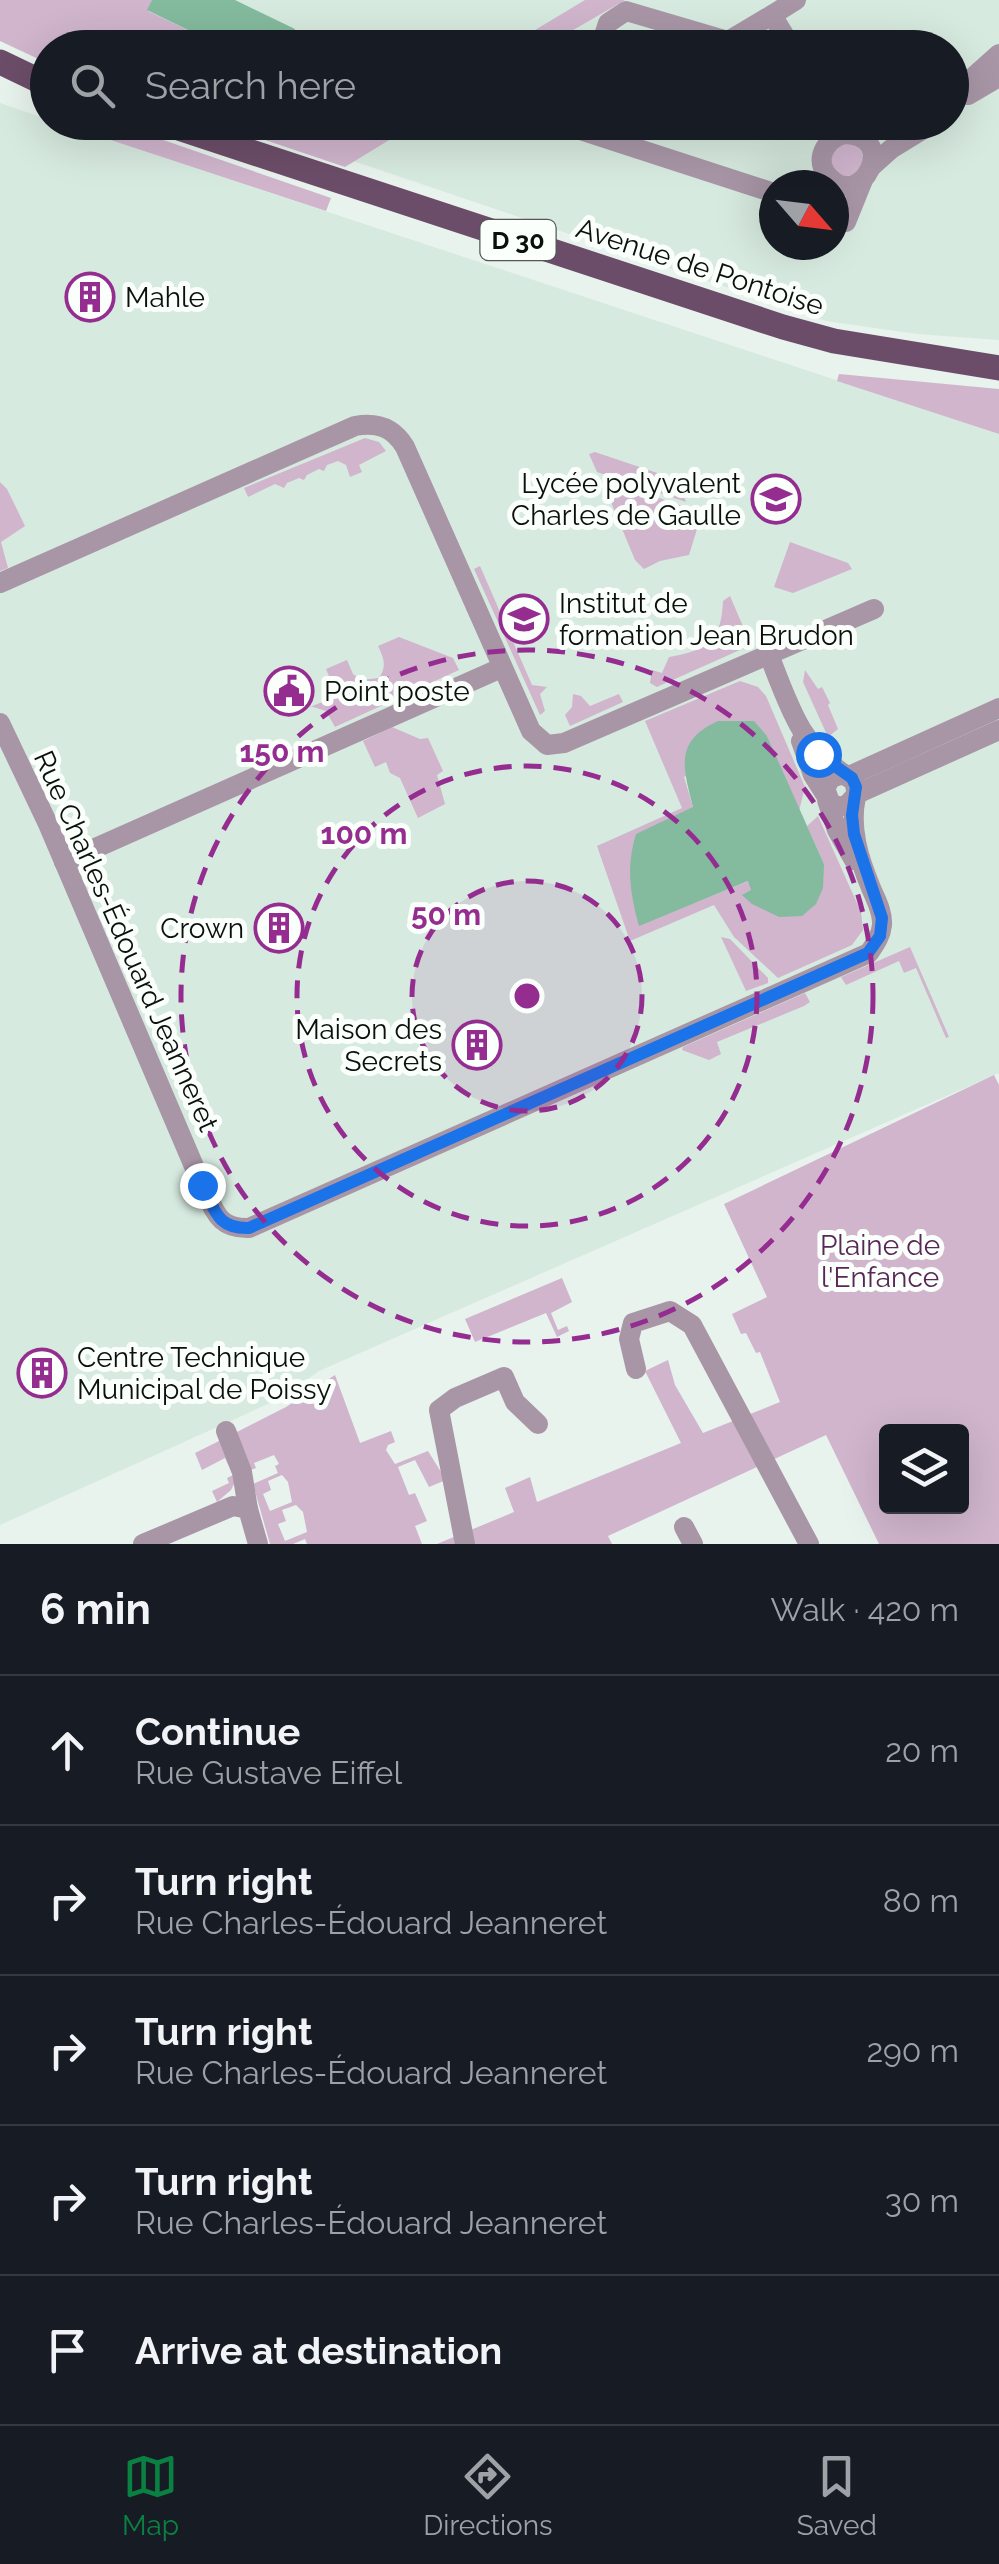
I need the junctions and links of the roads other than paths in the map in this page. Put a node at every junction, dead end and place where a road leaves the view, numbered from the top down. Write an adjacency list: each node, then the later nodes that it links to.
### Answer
1 (796, 0): 2 (street)
2 (772, 15): 5 (street); 6 (street)
3 (606, 30): 4 (street)
4 (691, 30)
5 (747, 30)
6 (781, 30)
7 (999, 54): 11 (street)
8 (0, 62): 9 (main road)
9 (30, 76)
10 (999, 77): 12 (street)
11 (969, 81)
12 (969, 95)
13 (215, 140): 25 (main road, Avenue de Pontoise / D 30)
14 (611, 140): 23 (street)
15 (832, 140): 20 (street)
16 (863, 140): 19 (street)
17 (875, 140): 19 (street)
18 (906, 140): 21 (street)
19 (867, 142): 21 (street)
20 (819, 170)
21 (868, 173): 22 (street); 24 (street)
22 (849, 184)
23 (759, 188)
24 (849, 221)
25 (999, 368)
26 (0, 584): 29 (street)
27 (874, 609): 28 (street)
28 (769, 656): 29 (street); 31 (street)
29 (501, 668): 36 (street)
30 (999, 708): 34 (street)
31 (796, 720): 34 (street); 35 (street, Rue Charles-Édouard Jeanneret)
32 (0, 723): 36 (street, Rue Charles-Édouard Jeanneret)
33 (999, 730): 34 (street)
34 (852, 785): 35 (street); 37 (street, Rue Charles-Édouard Jeanneret)
35 (826, 797): 37 (street, Rue Charles-Édouard Jeanneret)
36 (64, 862): 37 (street, Rue Charles-Édouard Jeanneret)
37 (865, 874)
38 (636, 1369): 42 (street)
39 (538, 1424): 45 (street)
40 (226, 1431): 41 (street)
41 (248, 1509): 43 (street); 44 (street)
42 (800, 1541)
43 (143, 1544)
44 (258, 1544)
45 (465, 1544)

